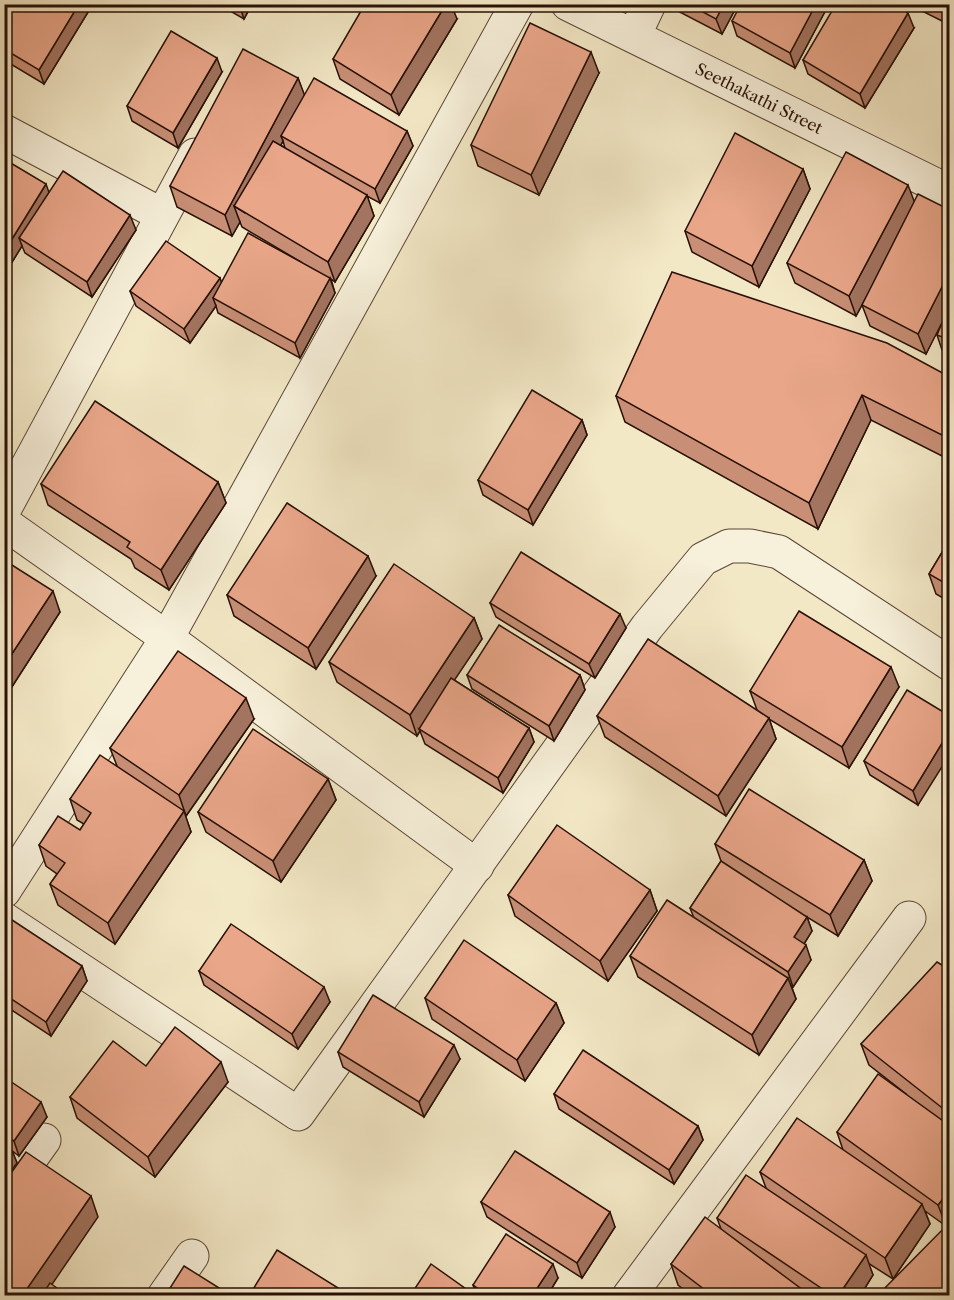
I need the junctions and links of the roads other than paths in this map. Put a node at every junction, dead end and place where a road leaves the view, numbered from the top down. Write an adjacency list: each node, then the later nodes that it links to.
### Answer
1 (517, 4): 11 (street)
2 (568, 4): 4 (street, Seethakathi Street)
3 (649, 4): 4 (street)
4 (634, 36): 7 (street, Seethakathi Street)
5 (4, 131): 8 (street)
6 (207, 135): 8 (street)
7 (950, 192)
8 (162, 215): 9 (street)
9 (4, 510)
10 (4, 523): 11 (street)
11 (167, 638): 13 (street); 14 (street)
12 (950, 664): 13 (street)
13 (477, 866): 16 (street)
14 (4, 891)
15 (909, 918): 21 (street)
16 (4, 919)
17 (44, 1140): 18 (street)
18 (4, 1196)
19 (192, 1256): 20 (street)
20 (164, 1296)
21 (629, 1296)

